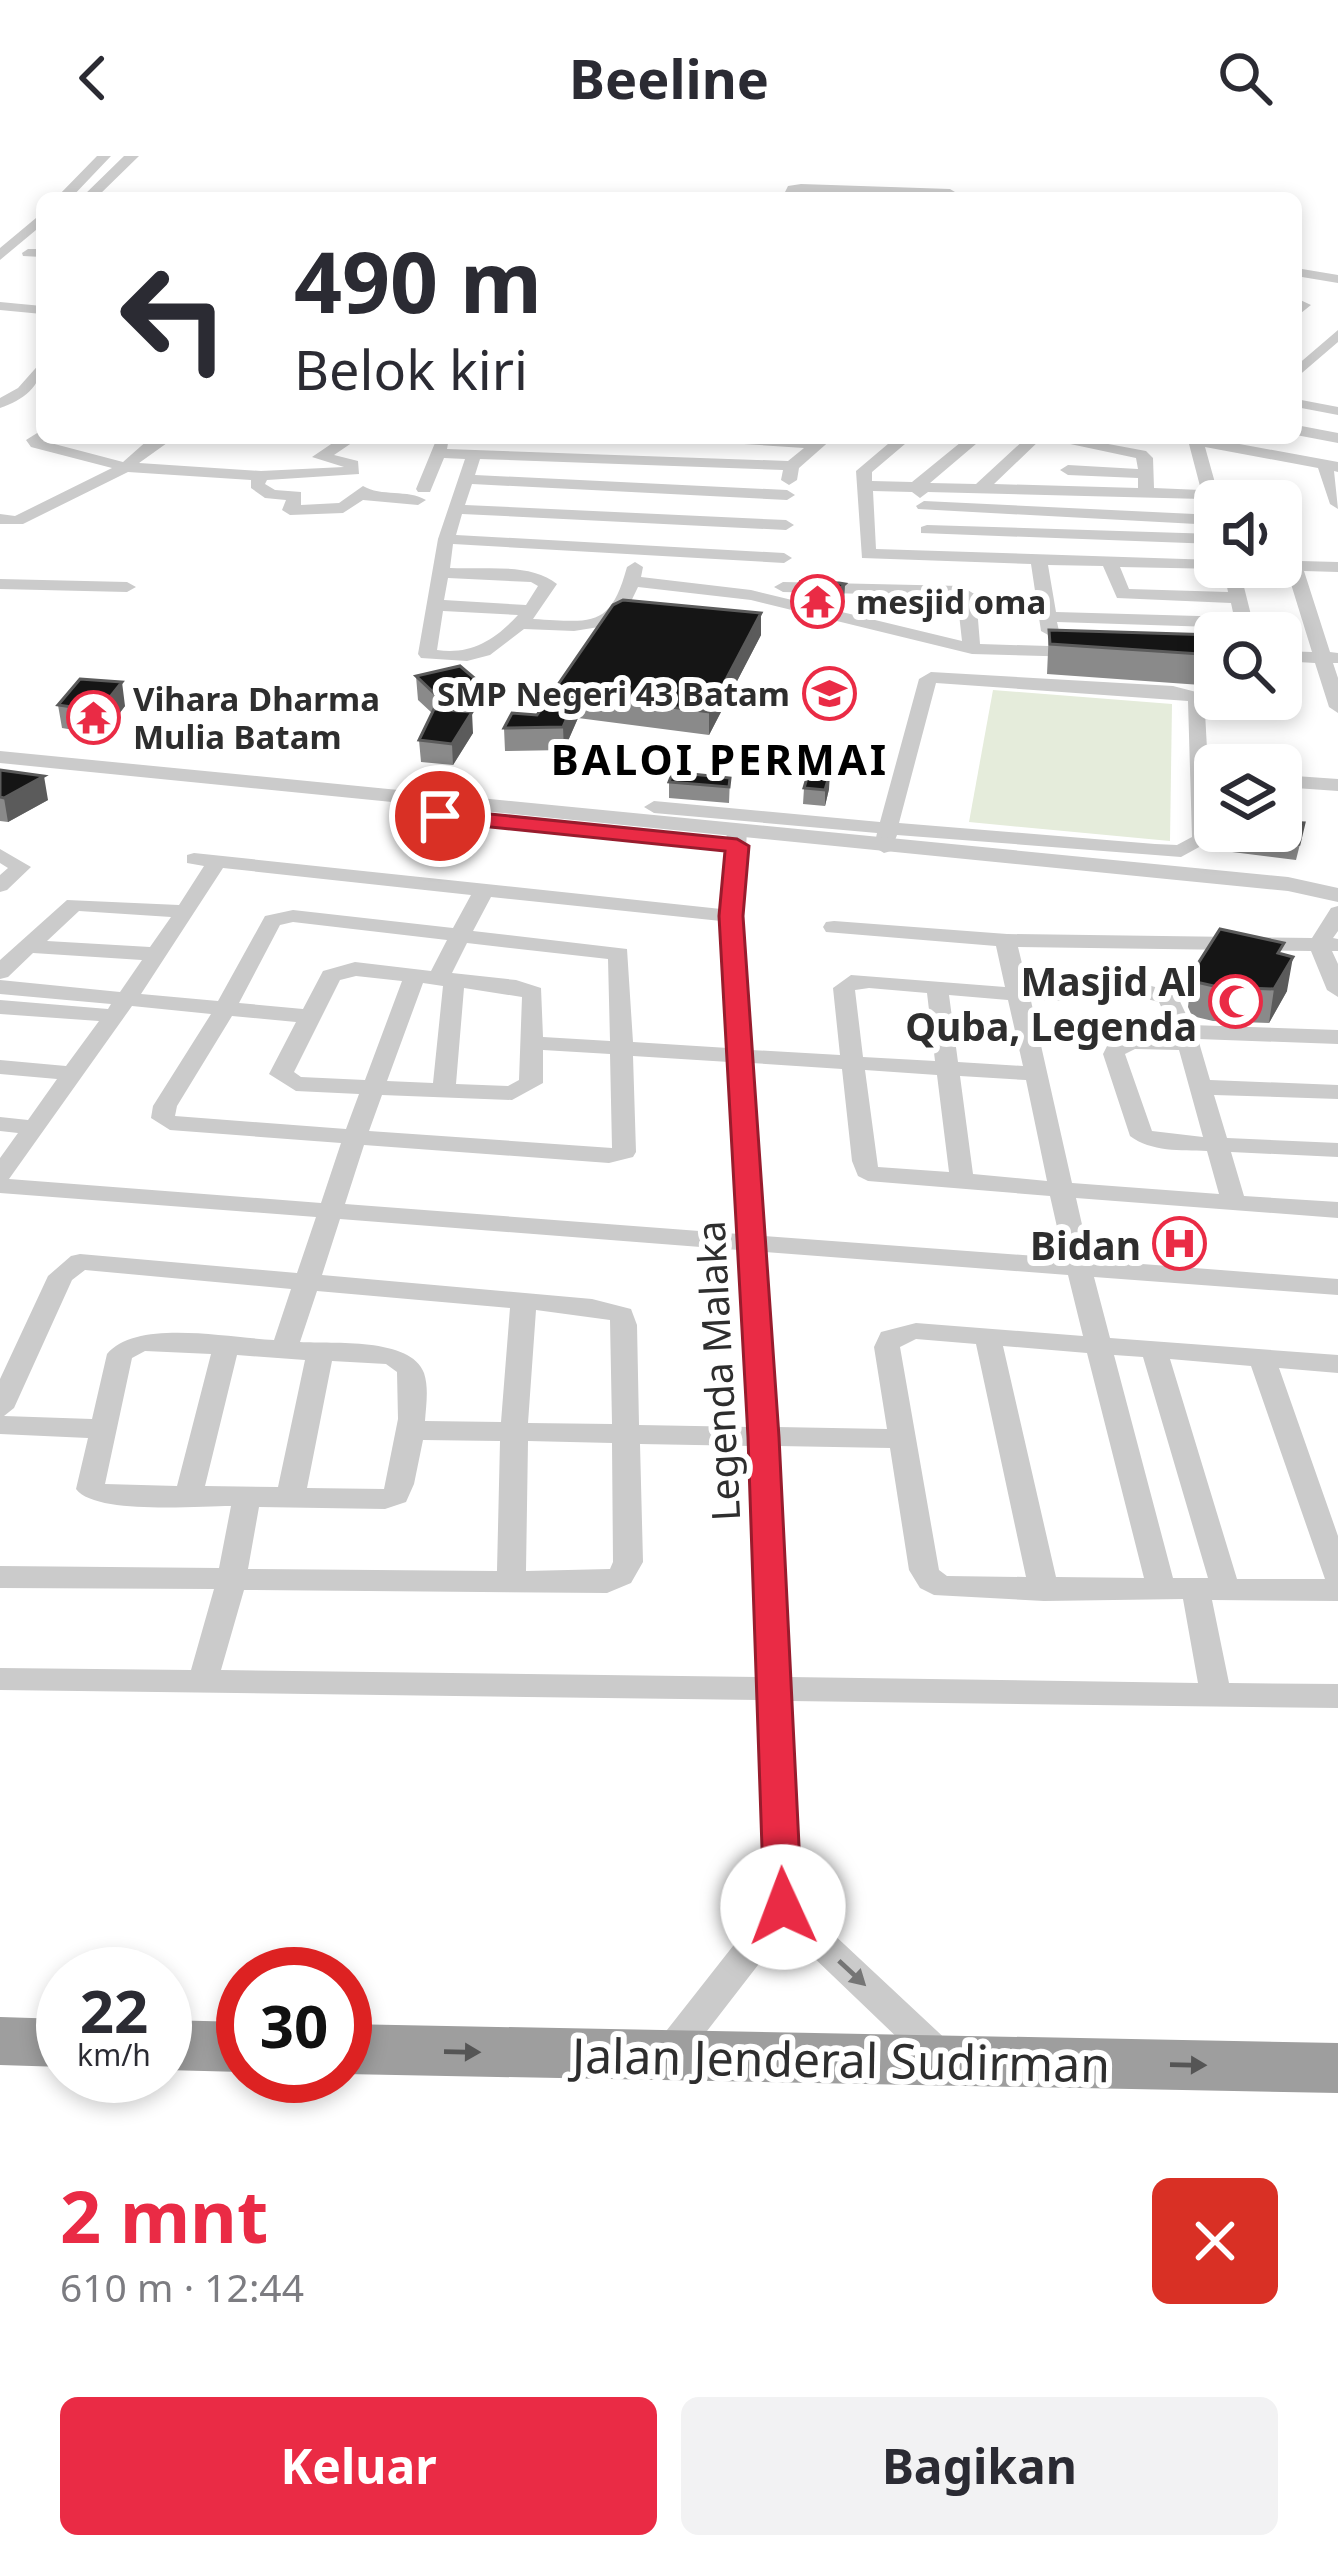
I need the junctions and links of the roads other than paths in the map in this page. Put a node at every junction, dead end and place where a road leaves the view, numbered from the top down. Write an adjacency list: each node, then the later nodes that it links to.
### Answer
1 (104, 156): 3 (street)
2 (133, 156): 4 (street)
3 (69, 192)
4 (94, 192)
5 (791, 192): 6 (street)
6 (900, 192)
7 (36, 223): 9 (street)
8 (36, 250): 11 (street)
9 (0, 256)
10 (1302, 273): 12 (street)
11 (0, 277)
12 (1338, 279)
13 (1302, 285): 14 (street)
14 (1338, 291)
15 (0, 305): 16 (street)
16 (36, 309)
17 (1338, 334): 18 (street)
18 (1331, 347): 19 (street)
19 (1302, 369)
20 (36, 376): 22 (street)
21 (1338, 395): 23 (street)
22 (0, 404)
23 (1331, 410)
24 (1302, 431): 25 (street)
25 (1338, 438)
26 (44, 444): 42 (street)
27 (151, 444): 42 (street)
28 (341, 444): 47 (street)
29 (439, 444): 55 (street)
30 (446, 444): 40 (street)
31 (810, 444): 43 (street)
32 (897, 444): 53 (street)
33 (968, 444): 52 (street)
34 (1029, 444): 56 (street)
35 (1093, 444): 45 (street)
36 (1106, 444): 48 (street)
37 (1191, 444): 51 (street)
38 (1200, 444): 46 (street)
39 (112, 453): 42 (street)
40 (474, 454): 41 (street); 50 (street)
41 (665, 461): 43 (street); 54 (street)
42 (132, 462): 49 (street); 66 (street)
43 (792, 466): 59 (street)
44 (1331, 466): 46 (street); 61 (street)
45 (1068, 470): 48 (street); 57 (street)
46 (1262, 472)
47 (333, 474): 49 (street); 55 (street)
48 (1145, 474): 58 (street)
49 (261, 476): 55 (street)
50 (464, 479): 54 (street); 63 (street)
51 (1203, 480)
52 (918, 485): 53 (street); 56 (street); 62 (street)
53 (863, 486): 74 (street)
54 (656, 488): 59 (street); 65 (street)
55 (364, 489)
56 (980, 489): 57 (street)
57 (1044, 490): 58 (street)
58 (1146, 493): 60 (street)
59 (787, 495): 67 (street)
60 (1194, 504)
61 (1338, 504)
62 (924, 506): 64 (street); 68 (street)
63 (454, 508): 65 (street); 71 (street)
64 (1194, 509)
65 (649, 518): 67 (street); 72 (street)
66 (0, 519)
67 (786, 525): 73 (street)
68 (927, 530): 69 (street); 74 (street)
69 (1057, 535): 70 (street); 76 (street)
70 (1194, 538)
71 (446, 539): 72 (street); 81 (street)
72 (640, 549): 73 (street); 82 (street)
73 (784, 558): 87 (street)
74 (931, 559): 75 (street)
75 (1040, 560): 76 (street); 91 (street)
76 (1064, 561): 77 (street)
77 (1108, 561): 78 (street); 88 (street)
78 (1194, 565)
79 (1302, 566): 80 (street)
80 (1338, 567)
81 (440, 573): 89 (street); 90 (street)
82 (631, 580): 87 (street); 90 (street)
83 (0, 584): 84 (street)
84 (127, 586)
85 (1237, 588): 88 (street)
86 (1298, 588): 98 (street)
87 (781, 594): 92 (street); 93 (street)
88 (1240, 598): 91 (street)
89 (435, 605): 90 (street); 90 (street)
90 (528, 617)
91 (1050, 617): 96 (street)
92 (845, 620): 93 (street); 94 (street)
93 (970, 628): 94 (street)
94 (972, 650): 95 (street)
95 (1029, 652): 96 (street); 100 (street)
96 (1051, 652): 97 (street)
97 (1098, 653)
98 (1331, 657): 101 (street)
99 (1302, 674): 101 (street)
100 (1027, 682): 103 (street); 109 (street)
101 (1331, 683): 102 (street)
102 (1338, 707)
103 (1203, 744)
104 (0, 758): 110 (street)
105 (0, 772): 110 (street)
106 (1302, 779): 107 (street)
107 (1338, 782)
108 (654, 807): 109 (street)
109 (886, 837): 110 (street); 111 (street); 117 (street)
110 (737, 838): 117 (street); 120 (street, Legenda Malaka)
111 (1194, 844)
112 (0, 855): 115 (street)
113 (194, 859): 114 (street)
114 (218, 861): 116 (street); 118 (street)
115 (0, 886)
116 (484, 889): 120 (street); 122 (street)
117 (1338, 896)
118 (181, 911): 125 (street); 126 (street)
119 (1338, 912): 124 (street)
120 (731, 916): 141 (street, Legenda Malaka)
121 (834, 928): 123 (street)
122 (460, 934): 128 (street); 135 (street); 140 (street)
123 (1006, 940): 124 (street); 132 (street)
124 (1328, 945): 131 (street)
125 (28, 946): 126 (street); 127 (street)
126 (155, 954): 134 (street)
127 (0, 972)
128 (435, 980): 136 (street); 139 (street); 147 (street); 149 (street)
129 (0, 987): 134 (street)
130 (937, 987): 132 (street); 142 (street); 144 (street)
131 (1338, 990)
132 (1021, 995): 138 (street); 145 (street)
133 (0, 1007): 134 (street)
134 (122, 1007): 135 (street); 146 (street)
135 (225, 1009): 136 (street); 153 (street)
136 (311, 1017): 147 (street)
137 (1338, 1037): 138 (street)
138 (1186, 1038): 148 (street); 154 (street)
139 (535, 1043): 140 (street); 149 (street)
140 (622, 1047): 141 (street); 153 (street)
141 (740, 1057): 142 (street); 163 (street, Legenda Malaka)
142 (855, 1060): 144 (street); 157 (street)
143 (0, 1066): 146 (street)
144 (946, 1068): 145 (street); 157 (street)
145 (1034, 1074): 159 (street)
146 (74, 1075): 152 (street)
147 (373, 1086): 149 (street); 153 (street)
148 (1200, 1087): 150 (street); 154 (street)
149 (444, 1091)
150 (1338, 1092)
151 (0, 1124): 152 (street)
152 (36, 1128): 156 (street)
153 (354, 1139): 162 (street)
154 (1217, 1145): 155 (street); 160 (street)
155 (1338, 1150)
156 (0, 1175)
157 (962, 1180): 159 (street)
158 (0, 1186): 162 (street)
159 (1062, 1191): 160 (street); 164 (street)
160 (1234, 1203): 161 (street)
161 (1338, 1210)
162 (333, 1211): 163 (street); 165 (street)
163 (751, 1241): 164 (street); 182 (street, Legenda Malaka)
164 (1079, 1270): 166 (street); 169 (street)
165 (307, 1285): 167 (street); 171 (street); 176 (street)
166 (1338, 1287)
167 (524, 1301): 180 (street); 181 (street)
168 (988, 1338): 169 (street); 183 (street); 191 (street)
169 (1099, 1345): 172 (street); 193 (street)
170 (226, 1346): 171 (street); 178 (street); 184 (street)
171 (284, 1350): 173 (street)
172 (1154, 1350): 174 (street); 194 (street)
173 (320, 1353): 179 (street); 186 (street)
174 (1262, 1359): 175 (street); 188 (street)
175 (1338, 1364)
176 (0, 1408)
177 (0, 1425): 178 (street)
178 (102, 1429): 184 (street)
179 (410, 1430): 180 (street); 186 (street)
180 (514, 1433): 181 (street); 190 (street)
181 (627, 1436): 182 (street); 190 (street)
182 (764, 1437): 183 (street); 197 (street, Legenda Malaka)
183 (901, 1438): 191 (street)
184 (188, 1498): 185 (street)
185 (246, 1499): 186 (street); 189 (street)
186 (290, 1500)
187 (0, 1577): 189 (street)
188 (1338, 1577)
189 (232, 1579): 190 (street); 196 (street)
190 (511, 1582)
191 (1045, 1590): 193 (street)
192 (1338, 1590): 194 (street)
193 (1162, 1591): 194 (street)
194 (1211, 1591): 198 (street)
195 (0, 1679): 196 (street)
196 (202, 1684): 197 (street)
197 (776, 1691): 198 (street); 200 (street, Legenda Malaka)
198 (1216, 1694): 199 (street)
199 (1338, 1696)
200 (783, 1907): 204 (street); 205 (street, one-way to 205)
201 (0, 2042): 202 (highway)
202 (36, 2043)
203 (372, 2050): 204 (highway, Jalan Jenderal Sudirman, one-way to 204)
204 (666, 2057): 205 (highway, Jalan Jenderal Sudirman)
205 (945, 2061): 206 (highway, Jalan Jenderal Sudirman, one-way to 206)
206 (1338, 2068)

